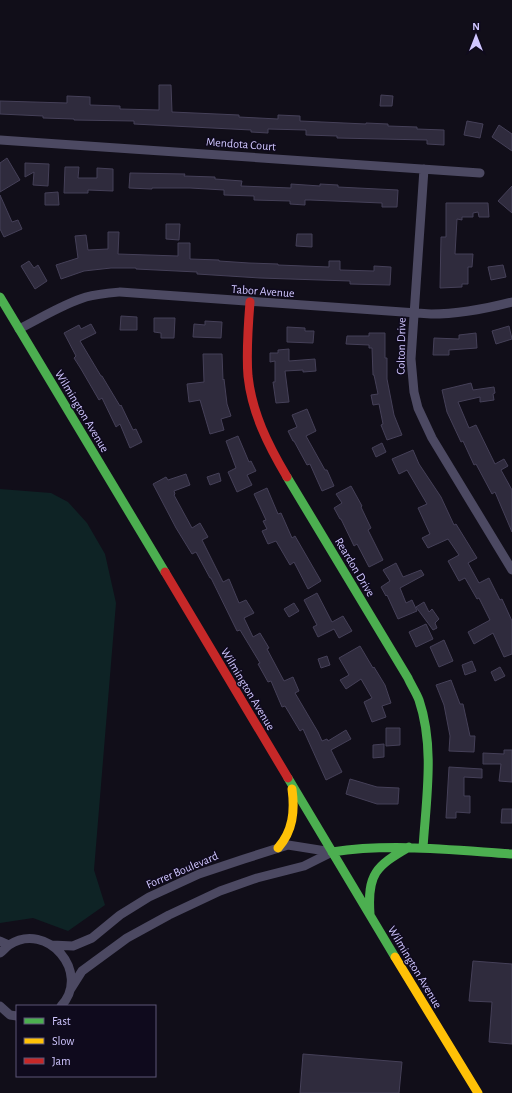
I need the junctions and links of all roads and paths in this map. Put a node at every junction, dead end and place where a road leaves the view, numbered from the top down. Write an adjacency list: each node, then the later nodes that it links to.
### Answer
1 (0, 140): 2 (street, Mendota Court)
2 (424, 169): 3 (street, Mendota Court); 7 (street, Colton Drive)
3 (480, 173)
4 (0, 297): 8 (main road, Wilmington Avenue)
5 (250, 302): 7 (street, Tabor Avenue); 8 (street, Tabor Avenue); 13 (main road, Reardon Drive)
6 (512, 302): 7 (street, Tabor Avenue)
7 (413, 313): 9 (street, Colton Drive)
8 (19, 329): 10 (main road, Wilmington Avenue)
9 (512, 570)
10 (292, 786): 12 (main road); 14 (main road, Wilmington Avenue)
11 (409, 847): 13 (main road, Forrer Boulevard); 14 (main road, Forrer Boulevard); 16 (main road)
12 (278, 848): 14 (street, Forrer Boulevard); 19 (street, Forrer Boulevard)
13 (423, 848): 15 (main road, Forrer Boulevard)
14 (332, 852): 16 (main road, Wilmington Avenue); 21 (street, Forrer Boulevard)
15 (512, 854)
16 (370, 915): 25 (main road, Wilmington Avenue)
17 (0, 941): 18 (street)
18 (9, 945): 19 (street, Forrer Boulevard); 20 (street, Forrer Boulevard)
19 (52, 945): 21 (street)
20 (0, 954)
21 (70, 990): 22 (street, Forrer Boulevard)
22 (62, 1005)
23 (0, 1006): 24 (street)
24 (16, 1016)
25 (478, 1093)

